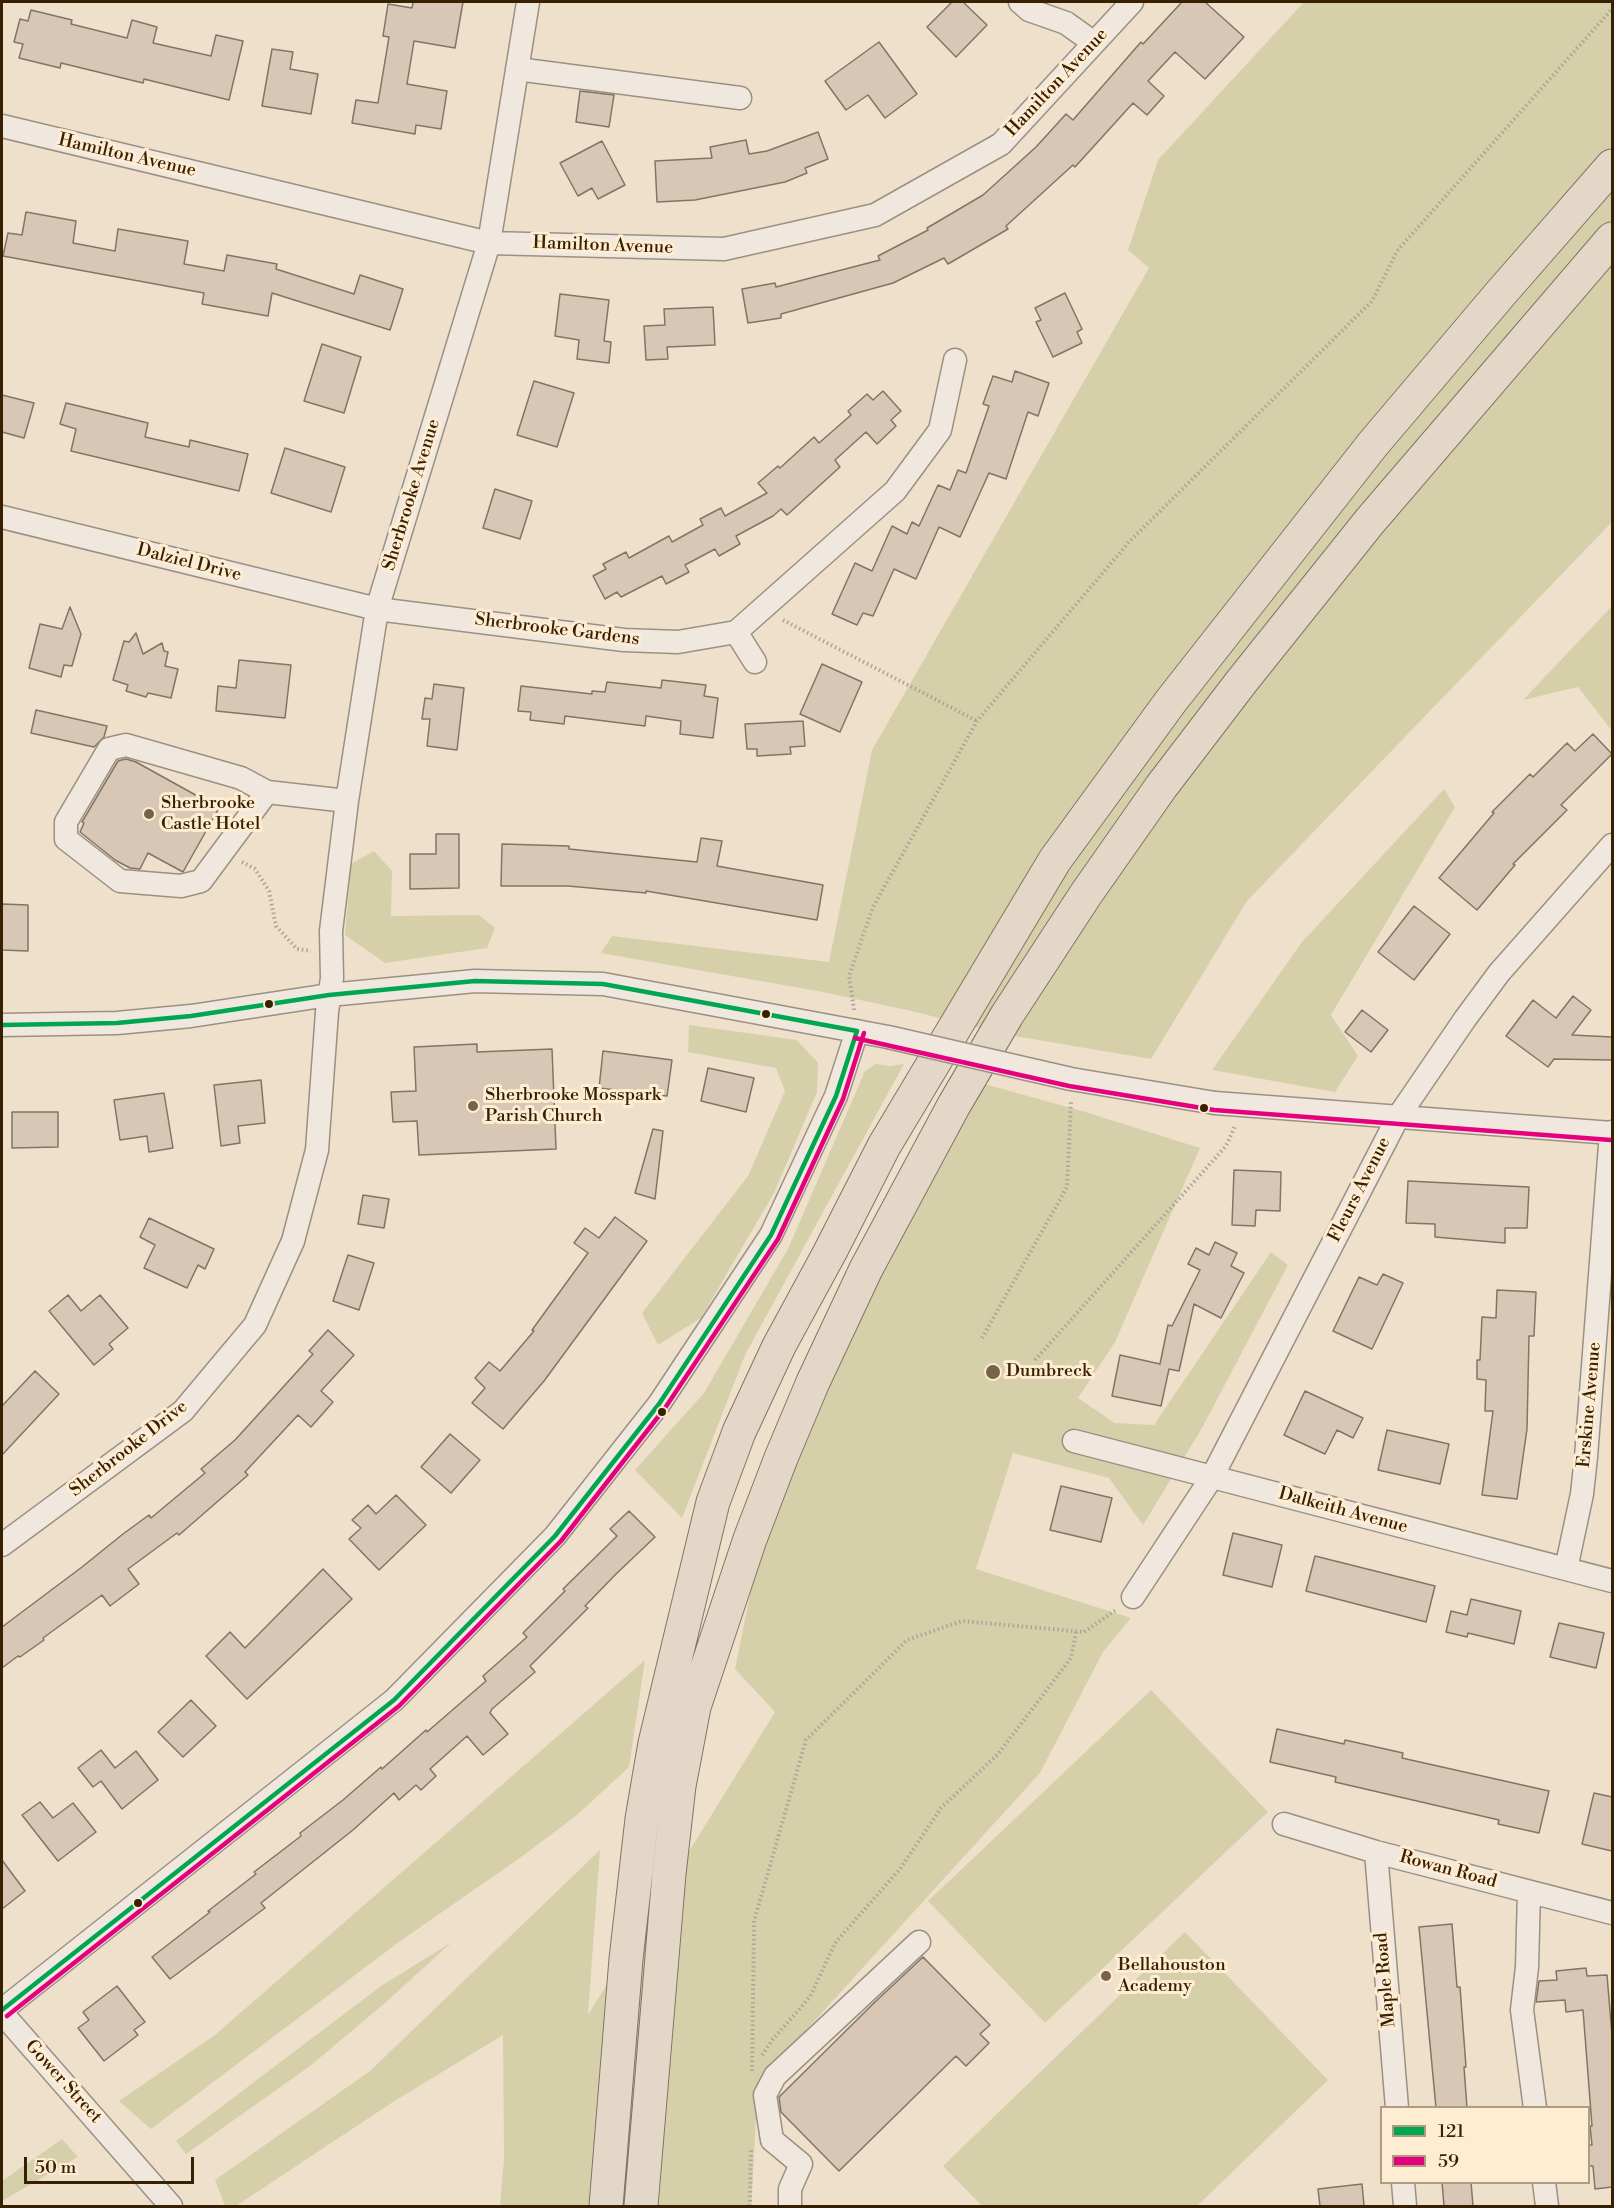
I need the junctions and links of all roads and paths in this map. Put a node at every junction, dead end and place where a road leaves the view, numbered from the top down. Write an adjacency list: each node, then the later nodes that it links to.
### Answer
1 (528, 2): 6 (street, Sherbrooke Avenue)
2 (1020, 2): 5 (street)
3 (1132, 2): 5 (street, Hamilton Avenue)
4 (1612, 9): 21 (path)
5 (1094, 43): 12 (street, Hamilton Avenue)
6 (517, 69): 7 (street); 12 (street, Sherbrooke Avenue)
7 (740, 98)
8 (2, 126): 12 (street, Hamilton Avenue)
9 (1612, 142): 14 (highway)
10 (1612, 166): 14 (highway)
11 (1612, 239): 22 (highway)
12 (489, 243): 18 (street, Sherbrooke Avenue)
13 (1612, 266): 22 (highway)
14 (1501, 293): 58 (highway)
15 (956, 360): 17 (street)
16 (2, 517): 18 (street, Dalziel Drive)
17 (761, 608): 19 (street); 21 (path)
18 (377, 609): 19 (street, Sherbrooke Gardens); 24 (street, Sherbrooke Avenue)
19 (736, 632): 20 (street)
20 (755, 662)
21 (976, 721): 30 (path)
22 (1197, 738): 59 (highway)
23 (267, 792): 24 (street); 26 (street); 26 (street)
24 (347, 801): 27 (street, Sherbrooke Avenue)
25 (1612, 845): 32 (street, Fleurs Avenue)
26 (224, 850): 27 (path)
27 (330, 954): 28 (street, Sherbrooke Avenue)
28 (329, 995): 29 (street); 30 (street); 39 (street, Sherbrooke Drive)
29 (2, 1025)
30 (857, 1031): 32 (street, bridge); 49 (street)
31 (1071, 1098): 35 (path)
32 (1398, 1117): 34 (street); 38 (street, Fleurs Avenue)
33 (1236, 1122): 36 (path)
34 (1612, 1132): 40 (street, Erskine Avenue)
35 (982, 1338)
36 (1035, 1360)
37 (1074, 1440): 38 (street, Dalkeith Avenue)
38 (1212, 1477): 40 (street, Dalkeith Avenue); 42 (street, Fleurs Avenue)
39 (2, 1545)
40 (1566, 1569): 41 (street, Dalkeith Avenue)
41 (1612, 1581)
42 (1133, 1597): 43 (path)
43 (1076, 1632): 50 (path); 50 (path)
44 (1284, 1824): 45 (street, Rowan Road)
45 (1376, 1852): 46 (street, Rowan Road); 52 (street, Maple Road)
46 (1529, 1892): 47 (street, Rowan Road); 53 (street)
47 (1612, 1914)
48 (919, 1942): 61 (street)
49 (2, 2012): 57 (street, Gower Street)
50 (752, 2070): 51 (path)
51 (752, 2082)
52 (1397, 2106)
53 (1535, 2106)
54 (751, 2138): 60 (path)
55 (1403, 2184): 62 (street)
56 (1545, 2184): 63 (street)
57 (171, 2206)
58 (606, 2206)
59 (641, 2206)
60 (750, 2206)
61 (790, 2206)
62 (1405, 2206)
63 (1547, 2206)

